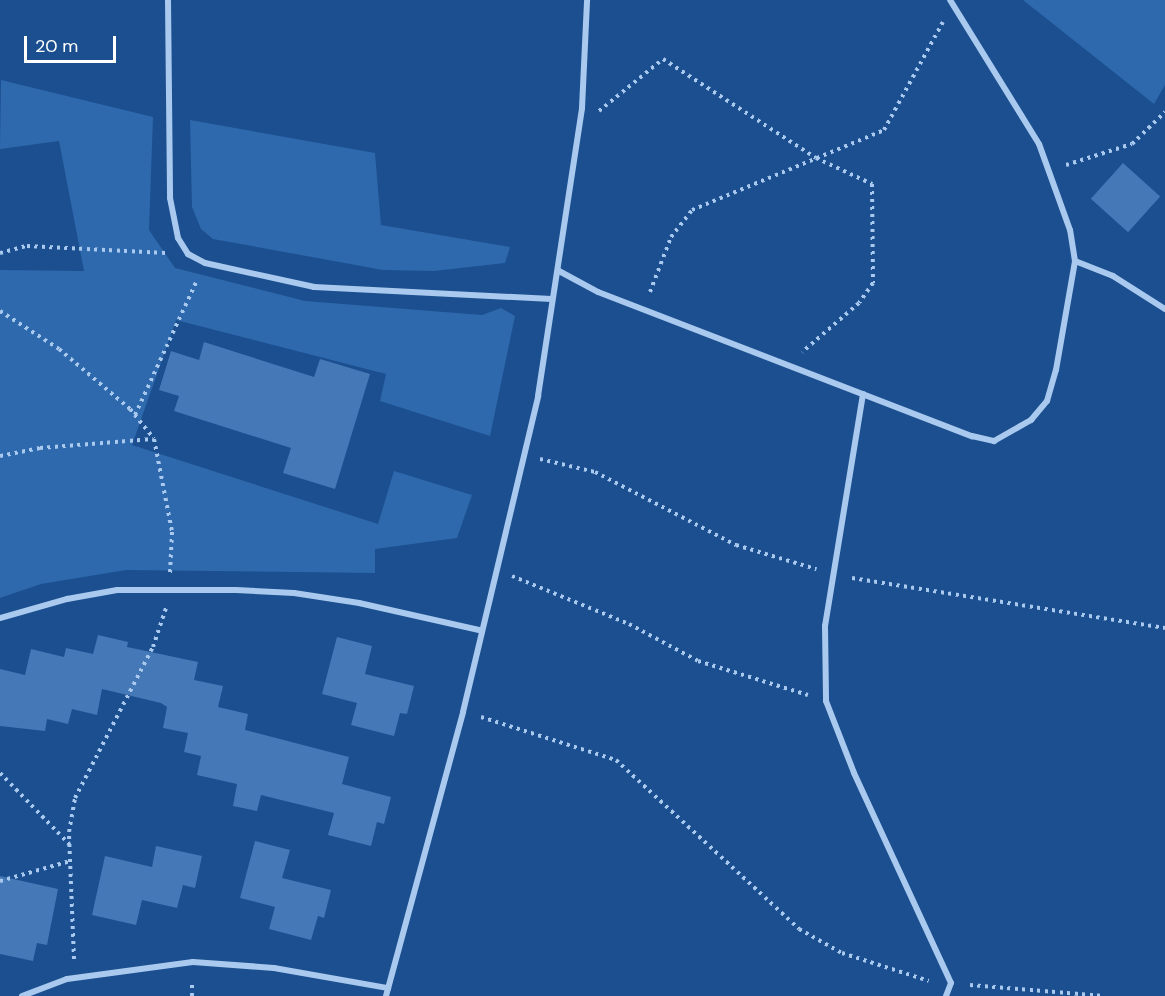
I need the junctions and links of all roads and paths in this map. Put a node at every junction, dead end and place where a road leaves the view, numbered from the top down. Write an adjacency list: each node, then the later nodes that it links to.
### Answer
1 (168, 0): 9 (street)
2 (587, 0): 4 (street)
3 (951, 2): 6 (path); 7 (street)
4 (582, 108): 6 (path); 12 (street)
5 (1165, 112): 7 (path)
6 (816, 158): 14 (path); 17 (path)
7 (1051, 170): 10 (street)
8 (0, 253): 9 (path)
9 (188, 254): 11 (street)
10 (1075, 261): 15 (street); 18 (street)
11 (205, 263): 13 (street); 19 (path)
12 (559, 271): 13 (street); 14 (street)
13 (552, 298): 22 (street)
14 (643, 309): 17 (street)
15 (1165, 309)
16 (0, 311): 19 (path)
17 (788, 365): 18 (street)
18 (863, 394): 26 (street)
19 (135, 415): 20 (path)
20 (154, 439): 21 (path); 23 (path)
21 (0, 456)
22 (498, 572): 25 (street); 26 (path)
23 (169, 591): 24 (street); 25 (street); 29 (path)
24 (0, 618)
25 (479, 630): 27 (street)
26 (825, 701): 33 (street)
27 (463, 712): 33 (path); 34 (street)
28 (0, 773): 29 (path)
29 (70, 845): 30 (path)
30 (70, 861): 31 (path); 32 (path)
31 (0, 881)
32 (74, 978): 34 (street); 35 (street)
33 (951, 983): 37 (street); 38 (path)
34 (388, 988): 36 (street)
35 (22, 996)
36 (386, 996)
37 (946, 996)
38 (1104, 996)

